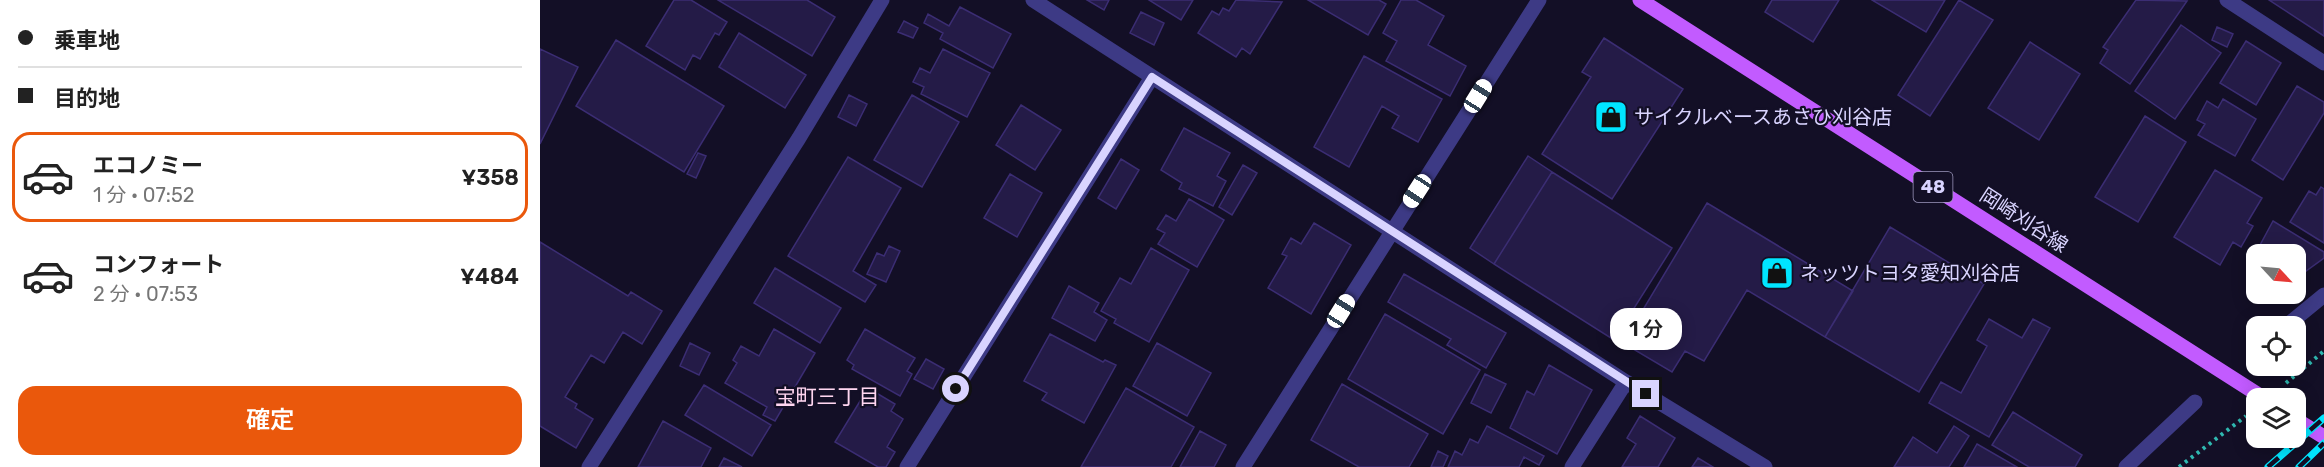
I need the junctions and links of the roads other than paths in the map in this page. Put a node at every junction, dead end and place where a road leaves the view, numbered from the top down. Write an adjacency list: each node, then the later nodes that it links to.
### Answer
1 (882, 0): 16 (street)
2 (1033, 0): 7 (street)
3 (1539, 0): 8 (street)
4 (1640, 0): 12 (main road, 岡崎刈谷線 / 48)
5 (2227, 0): 6 (street)
6 (2324, 63)
7 (1152, 77): 8 (street); 17 (street)
8 (1392, 230): 11 (street); 18 (street)
9 (2324, 295): 10 (street)
10 (2298, 316)
11 (1626, 382): 19 (street); 20 (street)
12 (2248, 388)
13 (2195, 402): 21 (street)
14 (2306, 425): 15 (main road)
15 (2324, 437)
16 (589, 467)
17 (906, 467)
18 (1244, 467)
19 (1572, 467)
20 (1765, 467)
21 (2126, 467)

